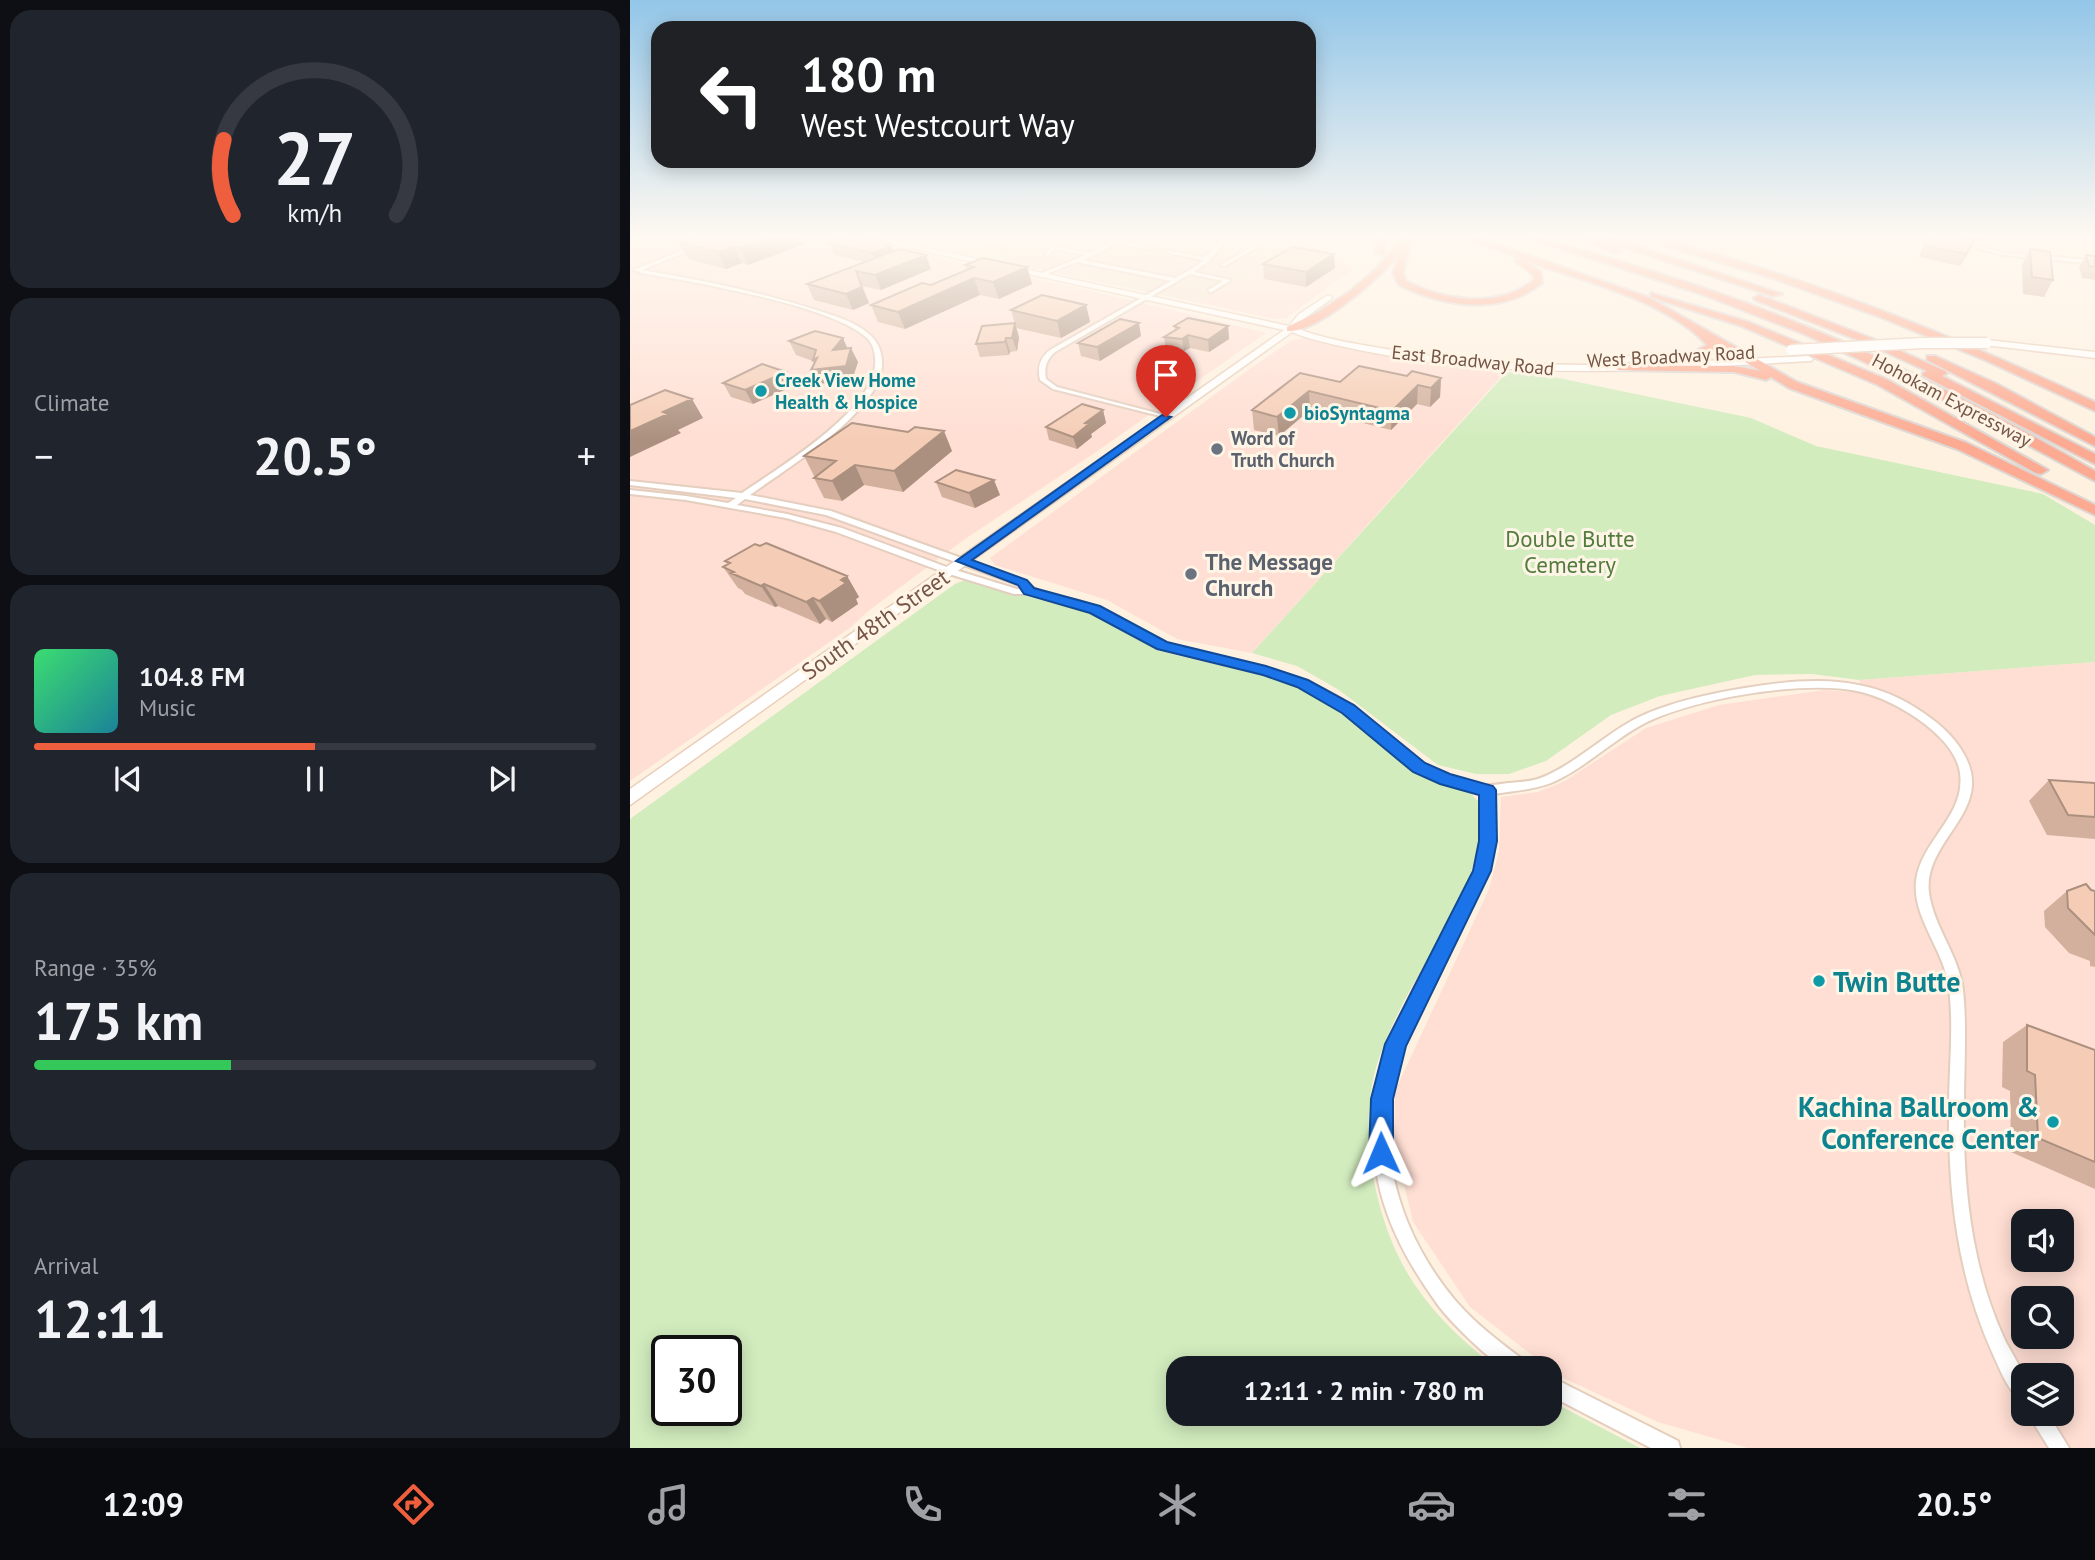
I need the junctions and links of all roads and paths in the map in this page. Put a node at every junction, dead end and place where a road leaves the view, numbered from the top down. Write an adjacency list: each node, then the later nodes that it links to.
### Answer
1 (788, 305): 33 (street)
2 (1133, 305): 26 (street)
3 (1176, 305): 15 (main road, East Broadway Road)
4 (1318, 305): 15 (main road, South 48th Street)
5 (1334, 305): 15 (highway, South 48th Street)
6 (1654, 305): 16 (highway)
7 (1685, 305): 34 (highway, Hohokam Expressway)
8 (1737, 305): 30 (highway)
9 (1762, 305): 29 (highway)
10 (1774, 305): 28 (highway)
11 (1803, 305): 27 (highway)
12 (1837, 305): 17 (highway, bridge)
13 (1853, 305): 17 (highway)
14 (1876, 305): 17 (highway)
15 (1291, 329): 19 (main road, West Broadway Road); 23 (main road, East Broadway Road); 26 (main road, South 48th Street)
16 (1698, 329): 18 (highway); 19 (highway)
17 (1950, 342): 18 (main road, West Broadway Road, bridge); 20 (main road, West Broadway Road, bridge); 25 (highway)
18 (1740, 352): 19 (main road, West Broadway Road); 21 (highway)
19 (1696, 355)
20 (2095, 355)
21 (1755, 362): 22 (main road, East Broadway Road); 23 (main road, East Broadway Road); 24 (highway)
22 (2095, 364)
23 (1621, 368): 24 (highway)
24 (1808, 391): 36 (highway)
25 (2095, 407)
26 (1166, 417): 37 (main road, South 48th Street)
27 (2095, 442)
28 (2095, 452)
29 (2095, 460)
30 (2095, 477)
31 (630, 483): 33 (street)
32 (630, 492): 35 (street)
33 (743, 496): 35 (street); 37 (street)
34 (2095, 501)
35 (731, 505): 38 (street)
36 (2095, 511)
37 (963, 561): 38 (main road, South 48th Street); 39 (street)
38 (949, 571): 39 (street); 41 (main road, South 48th Street)
39 (1029, 591): 40 (street)
40 (1487, 790): 42 (street); 43 (street)
41 (630, 798)
42 (1503, 1356)
43 (2011, 1370)
44 (1562, 1392): 46 (street)
45 (2045, 1426): 47 (street)
46 (1671, 1448)
47 (2060, 1448)

